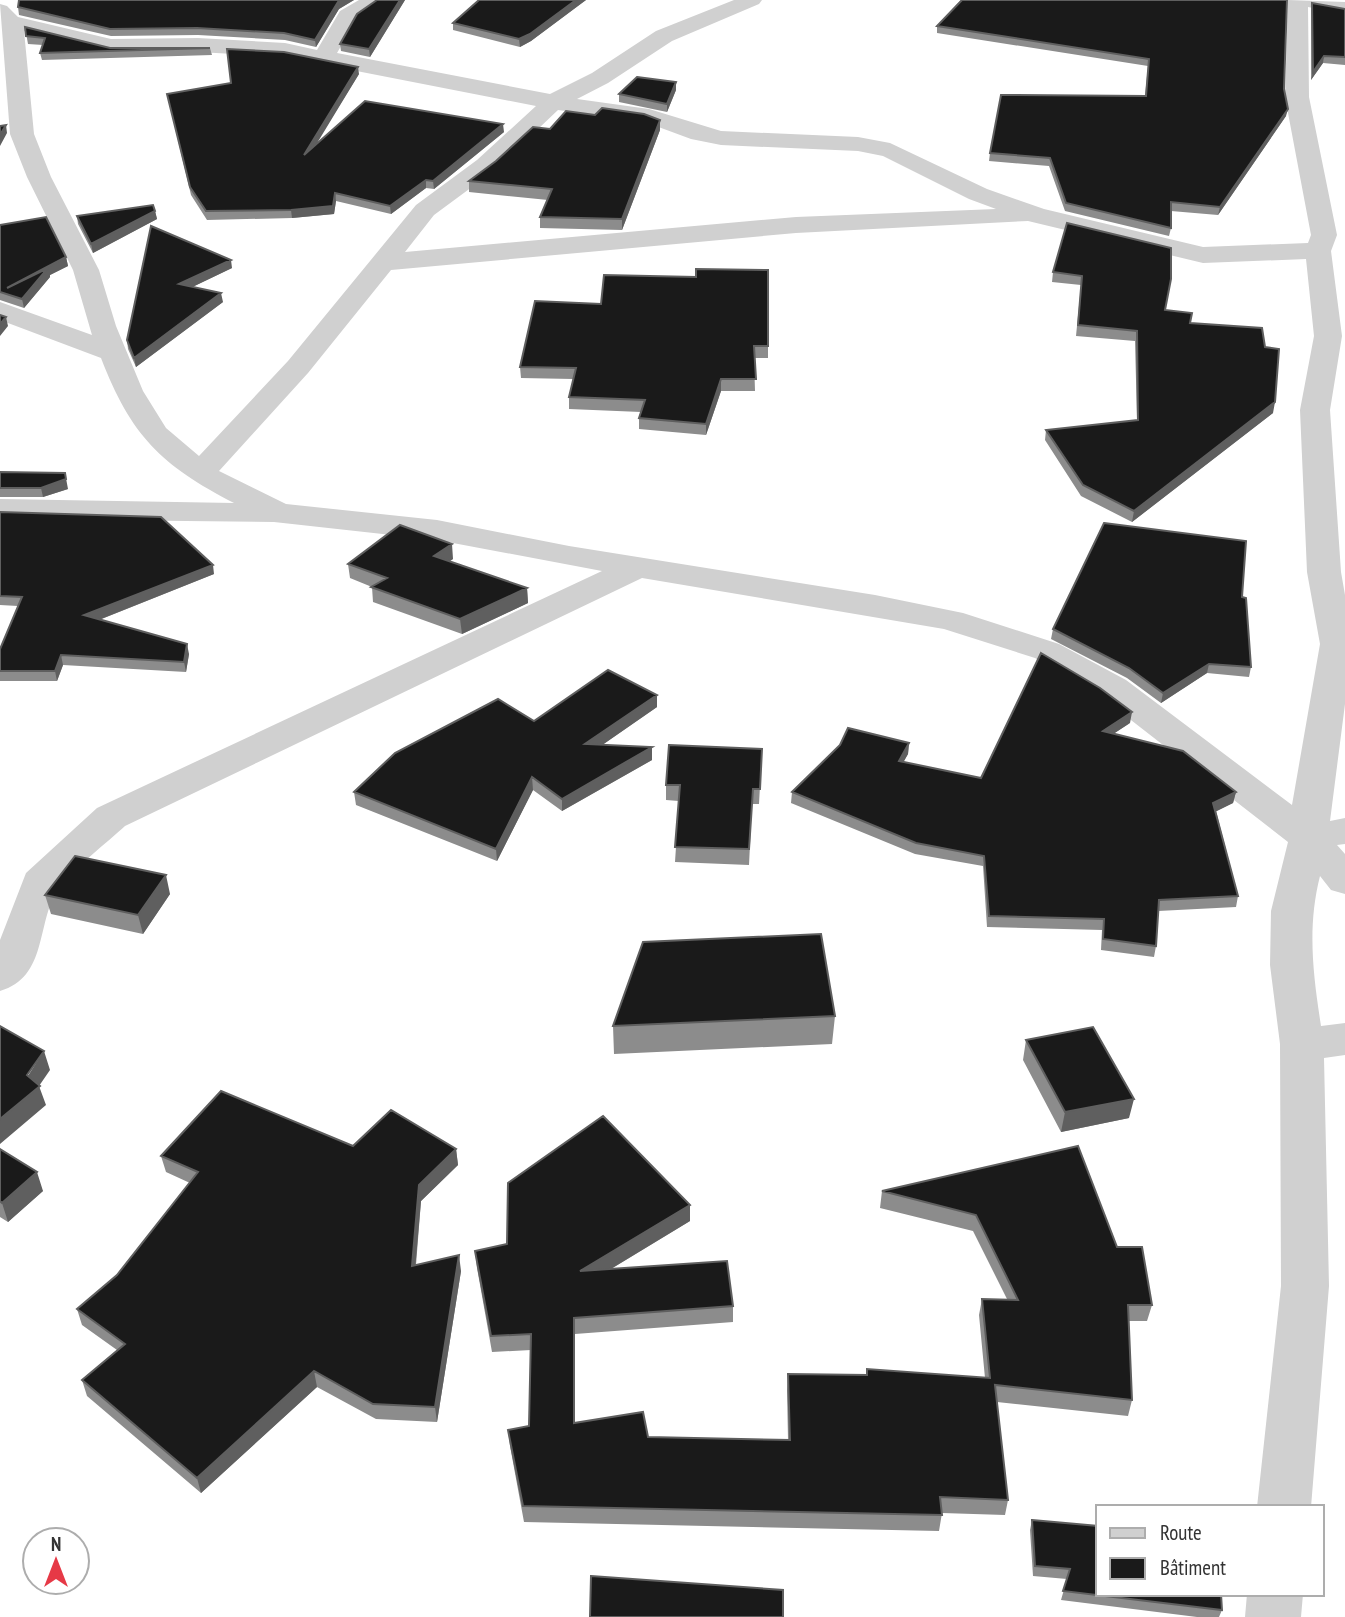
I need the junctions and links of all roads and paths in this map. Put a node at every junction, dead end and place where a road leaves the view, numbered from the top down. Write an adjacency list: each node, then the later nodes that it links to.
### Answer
1 (373, 0): 7 (street)
2 (752, 0): 9 (street)
3 (1301, 0): 4 (street); 11 (street)
4 (1345, 8)
5 (5, 16): 6 (street); 8 (street)
6 (111, 46): 7 (street); 8 (street)
7 (324, 57): 9 (street)
8 (29, 64): 14 (street)
9 (553, 102): 10 (street); 12 (street)
10 (1036, 215): 11 (street); 12 (street)
11 (1318, 251): 19 (street)
12 (386, 262): 15 (street)
13 (0, 310): 14 (street)
14 (113, 354): 15 (street)
15 (200, 473): 17 (street)
16 (0, 509): 17 (street)
17 (279, 513): 18 (street)
18 (640, 566): 20 (street); 22 (street)
19 (1334, 571): 20 (street)
20 (1327, 835): 21 (street); 23 (street)
21 (1345, 880)
22 (0, 976)
23 (1324, 1042): 24 (street)
24 (1284, 1505)
25 (1275, 1596): 26 (street)
26 (1273, 1617)

